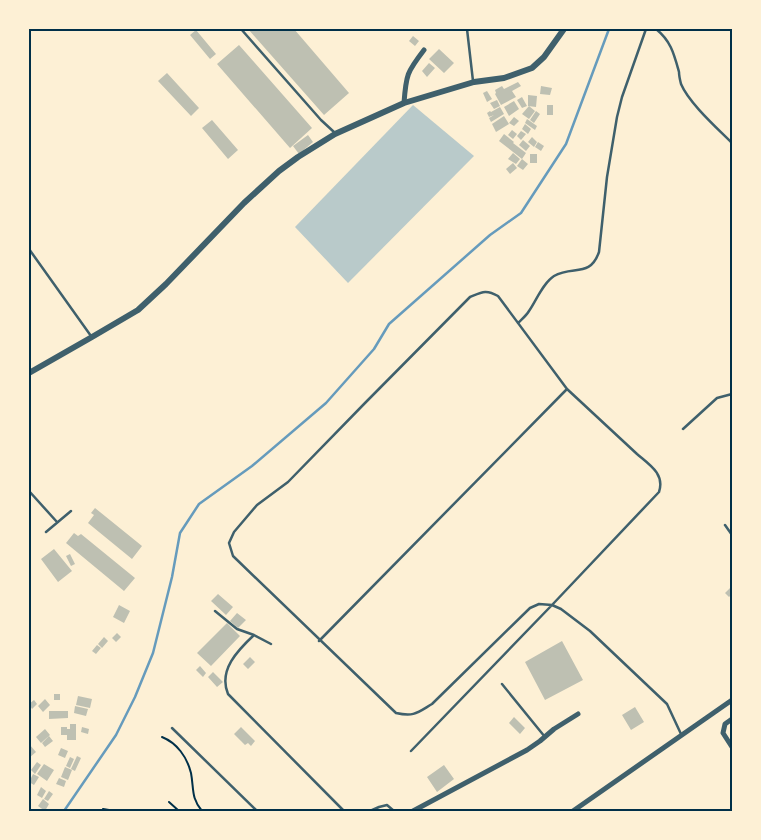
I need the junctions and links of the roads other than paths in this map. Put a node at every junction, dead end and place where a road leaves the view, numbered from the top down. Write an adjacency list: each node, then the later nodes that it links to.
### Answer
1 (241, 29): 9 (lane)
2 (467, 29): 7 (lane)
3 (564, 29): 7 (street)
4 (646, 29): 12 (lane)
5 (656, 29): 10 (lane)
6 (424, 50): 8 (street)
7 (474, 82): 8 (street)
8 (404, 103): 9 (street)
9 (335, 134): 13 (street)
10 (732, 143)
11 (29, 249): 13 (lane)
12 (518, 323): 15 (lane); 27 (lane)
13 (92, 337): 14 (street)
14 (29, 373)
15 (567, 389): 24 (lane); 27 (lane)
16 (732, 394): 17 (lane)
17 (683, 429)
18 (29, 491): 20 (lane)
19 (71, 511): 20 (lane)
20 (57, 522): 22 (lane)
21 (725, 525): 23 (lane)
22 (46, 532)
23 (732, 535)
24 (552, 605): 27 (lane); 34 (lane); 37 (lane)
25 (215, 611): 26 (lane)
26 (254, 635): 28 (lane); 39 (lane)
27 (319, 641)
28 (272, 644)
29 (502, 684): 35 (lane)
30 (732, 700): 34 (street)
31 (578, 714): 35 (street)
32 (732, 719): 36 (street)
33 (172, 728): 38 (lane)
34 (682, 736): 43 (street)
35 (544, 737): 42 (street)
36 (732, 747)
37 (411, 751)
38 (257, 811)
39 (344, 811)
40 (370, 811): 41 (lane)
41 (394, 811)
42 (413, 811)
43 (574, 811)

